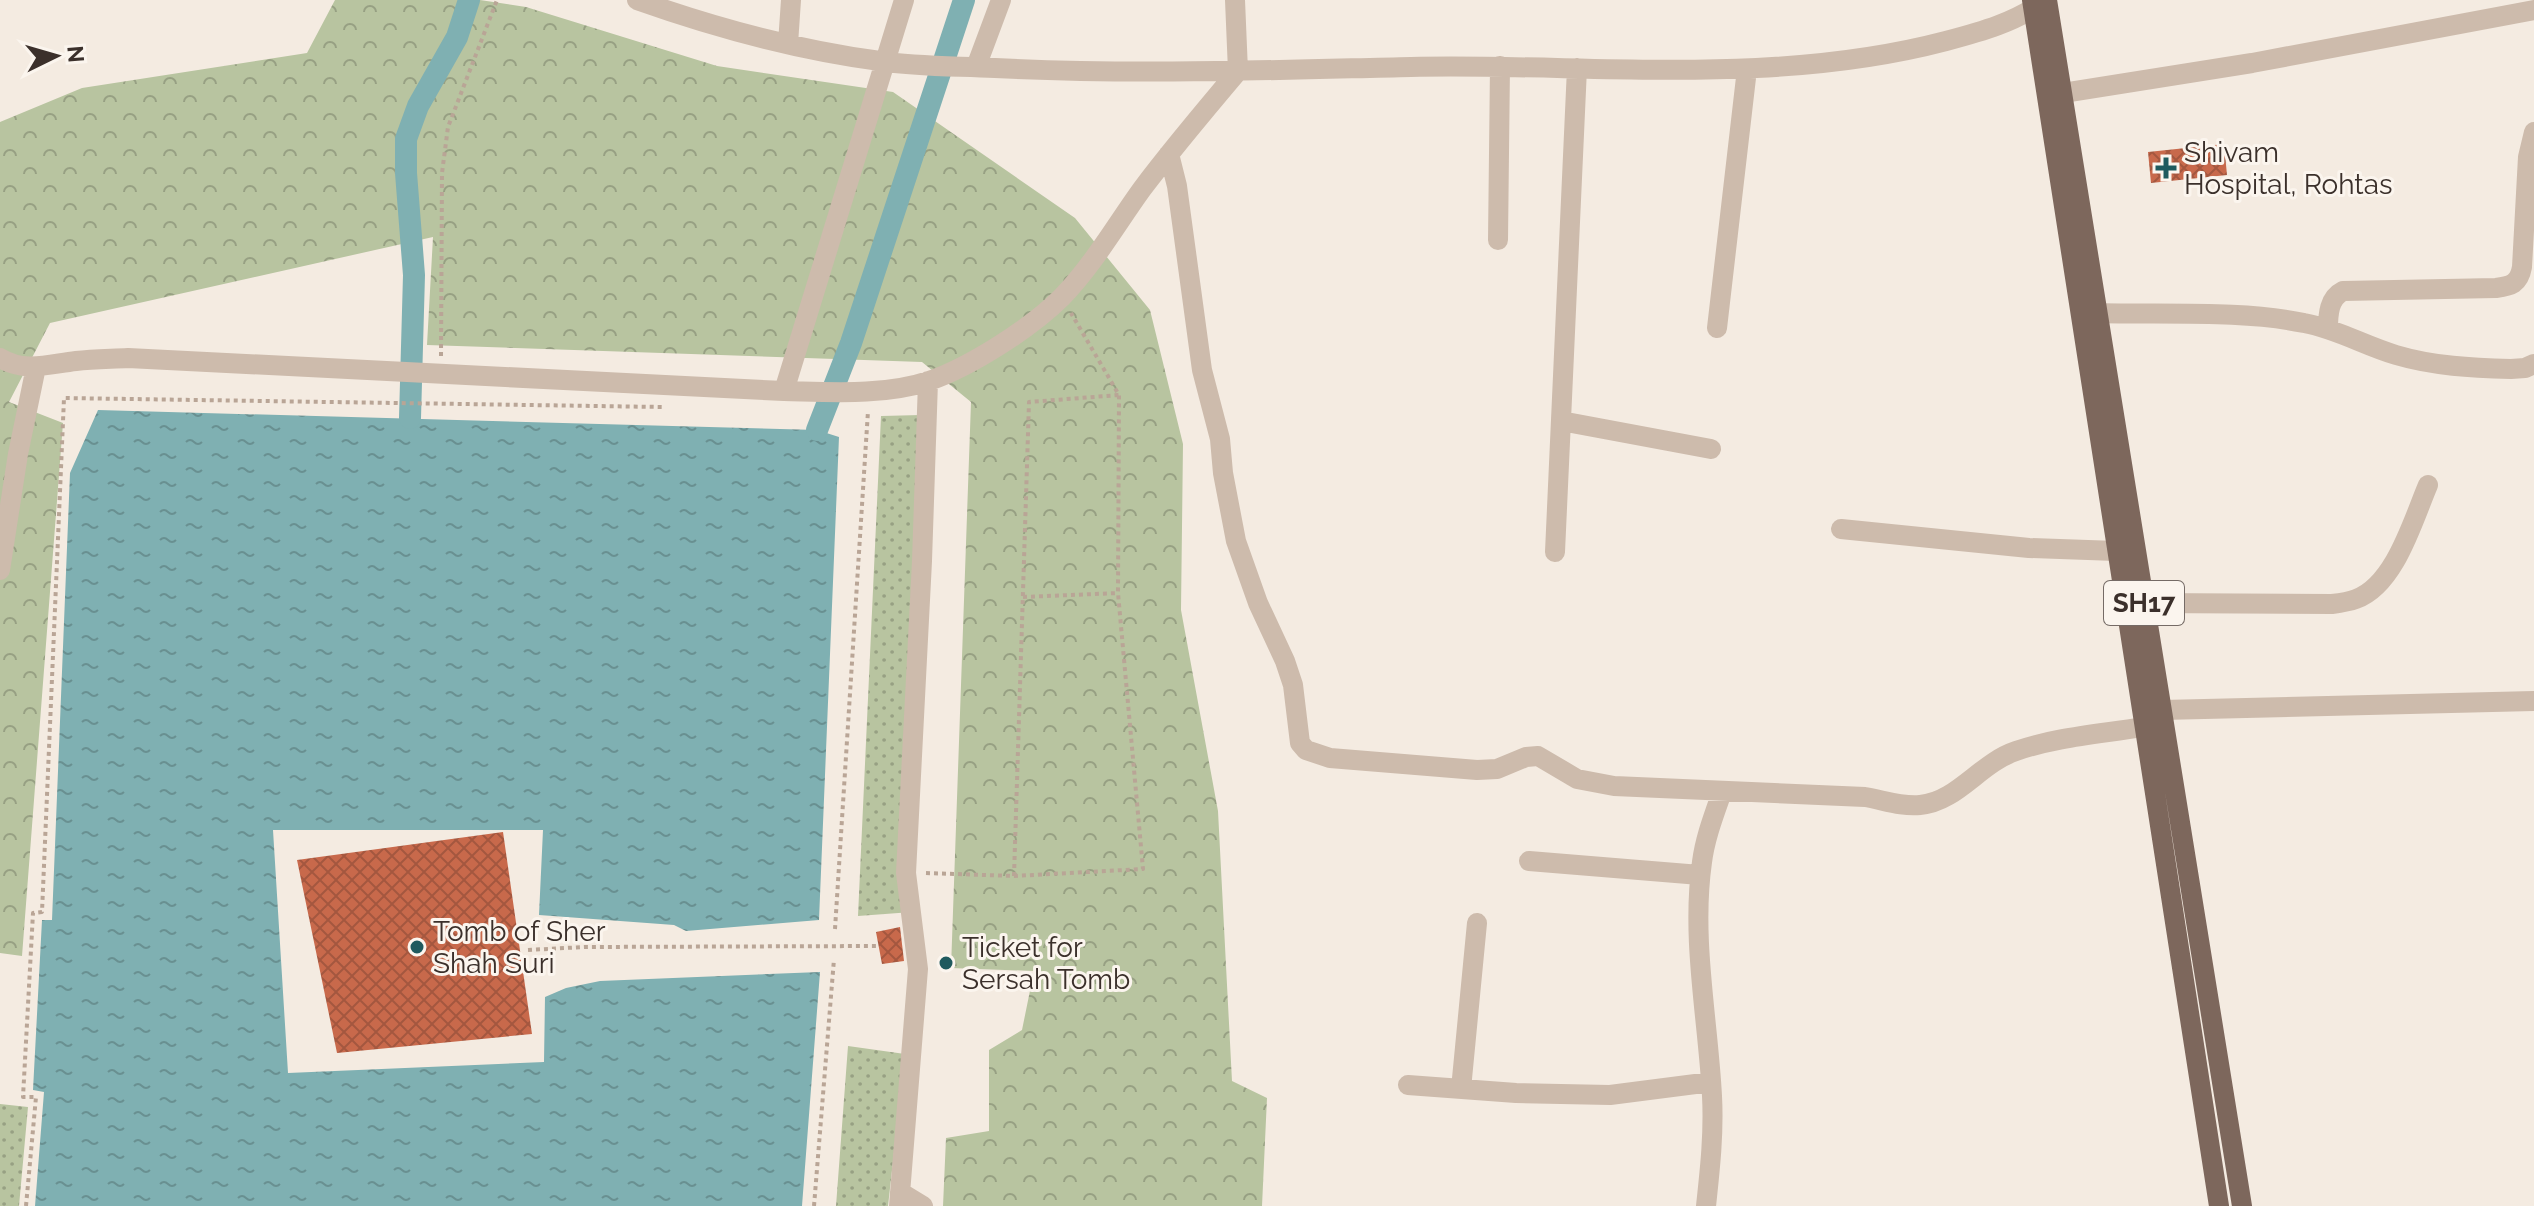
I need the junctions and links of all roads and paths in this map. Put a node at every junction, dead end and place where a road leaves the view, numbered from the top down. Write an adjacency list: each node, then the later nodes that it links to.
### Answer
1 (497, 0): 27 (path)
2 (791, 0): 9 (street)
3 (904, 0): 10 (street)
4 (1001, 0): 11 (street)
5 (1235, 0): 15 (street)
6 (644, 1): 9 (street)
7 (2039, 2): 14 (street); 16 (main road, SH17); 37 (main road, SH17)
8 (2534, 10): 16 (street)
9 (788, 44): 10 (street)
10 (883, 62): 11 (street); 29 (street)
11 (972, 66): 15 (street)
12 (1500, 66): 13 (street); 15 (street); 19 (street)
13 (1577, 68): 14 (street); 33 (street)
14 (1747, 69): 22 (street)
15 (1238, 71): 18 (street)
16 (2063, 93): 21 (main road, SH17)
17 (2534, 132): 23 (street)
18 (1169, 154): 20 (street); 46 (street)
19 (1498, 240)
20 (1061, 297): 28 (street); 30 (path)
21 (2097, 313): 23 (street); 42 (main road, SH17)
22 (1717, 328)
23 (2328, 329): 25 (street)
24 (0, 358): 26 (street)
25 (2534, 364)
26 (36, 367): 27 (street); 39 (street)
27 (442, 374): 29 (street)
28 (928, 381): 31 (street); 48 (street)
29 (793, 391): 31 (street)
30 (1119, 395): 40 (path); 41 (path)
31 (854, 400): 52 (path)
32 (674, 407): 60 (path)
33 (1561, 421): 34 (street); 38 (street)
34 (1711, 449)
35 (2428, 485): 42 (street)
36 (1841, 529): 37 (street)
37 (2116, 551): 45 (main road, SH17)
38 (1555, 552)
39 (0, 570)
40 (1118, 593): 41 (path); 50 (path)
41 (1023, 597): 50 (path)
42 (2144, 603): 44 (main road, SH17)
43 (2534, 701): 44 (street)
44 (2162, 710): 65 (main road, SH17)
45 (2143, 727): 46 (street); 64 (main road, SH17)
46 (1722, 792): 49 (street)
47 (1529, 861): 49 (street)
48 (906, 873): 50 (path); 59 (street)
49 (1700, 875): 56 (street)
50 (1014, 876)
51 (1477, 923): 58 (street)
52 (835, 929)
53 (877, 946): 54 (path)
54 (528, 950)
55 (834, 959): 61 (path)
56 (1711, 1082): 58 (street); 63 (street)
57 (1408, 1085): 58 (street)
58 (1461, 1089)
59 (900, 1199): 62 (street)
60 (26, 1206)
61 (814, 1206)
62 (923, 1206)
63 (1706, 1206)
64 (2219, 1206)
65 (2242, 1206)

